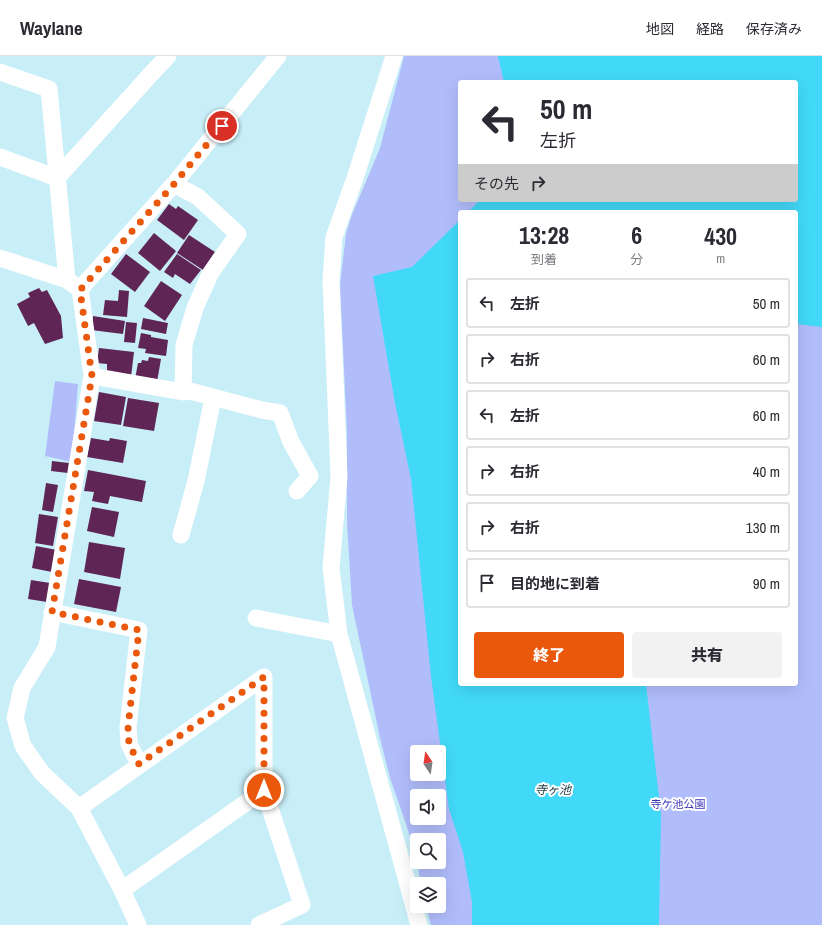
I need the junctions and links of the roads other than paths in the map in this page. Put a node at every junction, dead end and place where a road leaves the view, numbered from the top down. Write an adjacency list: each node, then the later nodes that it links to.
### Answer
1 (168, 56): 6 (street)
2 (278, 56): 7 (street)
3 (394, 56): 18 (street)
4 (0, 72): 6 (street)
5 (0, 157): 6 (street)
6 (58, 178): 9 (street)
7 (174, 184): 10 (street); 12 (street)
8 (0, 258): 9 (street)
9 (67, 280): 10 (street)
10 (80, 290): 11 (street)
11 (92, 376): 12 (street); 16 (street)
12 (183, 392): 13 (street)
13 (213, 398): 14 (street); 15 (street)
14 (297, 491)
15 (181, 535)
16 (52, 612): 19 (street); 21 (street)
17 (256, 618): 18 (street)
18 (340, 634): 25 (street)
19 (139, 764): 20 (street); 21 (street)
20 (264, 790): 22 (street); 24 (street)
21 (79, 808): 22 (street)
22 (122, 890): 23 (street)
23 (138, 925)
24 (260, 925)
25 (419, 925)

